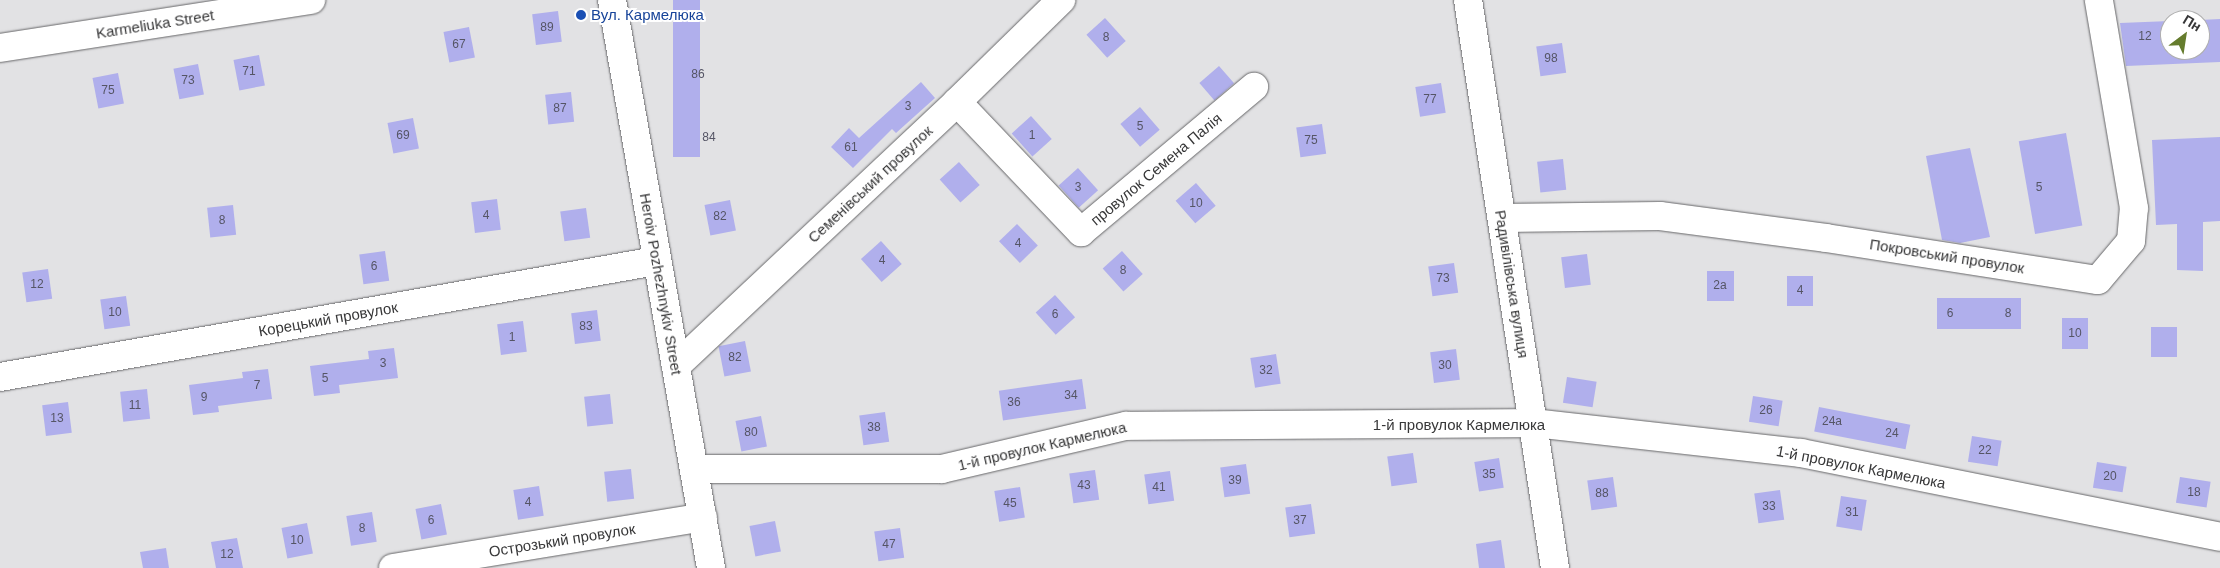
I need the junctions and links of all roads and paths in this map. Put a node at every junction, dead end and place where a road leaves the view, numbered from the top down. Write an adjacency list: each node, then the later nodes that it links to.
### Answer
1 (310, 0): 6 (street, Karmeliuka Street)
2 (612, 0): 10 (street, Heroiv Pozhezhnykiv Street)
3 (1061, 0): 8 (street, Семенівський провулок)
4 (1468, 0): 9 (street, Радивілівська вулиця)
5 (2099, 0): 9 (street, Покровський провулок)
6 (0, 48)
7 (1254, 87): 8 (street, провулок Семена Палія)
8 (958, 102): 11 (street, Семенівський провулок)
9 (1502, 218): 13 (street, Радивілівська вулиця)
10 (656, 261): 11 (street, Heroiv Pozhezhnykiv Street); 12 (street, Корецький провулок)
11 (676, 366): 14 (street, Heroiv Pozhezhnykiv Street)
12 (0, 377)
13 (1532, 423): 14 (street, 1-й провулок Кармелюка); 16 (street, 1-й провулок Кармелюка); 19 (street, Радивілівська вулиця)
14 (694, 469): 15 (street, Heroiv Pozhezhnykiv Street)
15 (703, 517): 17 (street, Острозький провулок); 18 (street, Heroiv Pozhezhnykiv Street)
16 (2220, 538)
17 (393, 568)
18 (711, 568)
19 (1554, 568)

